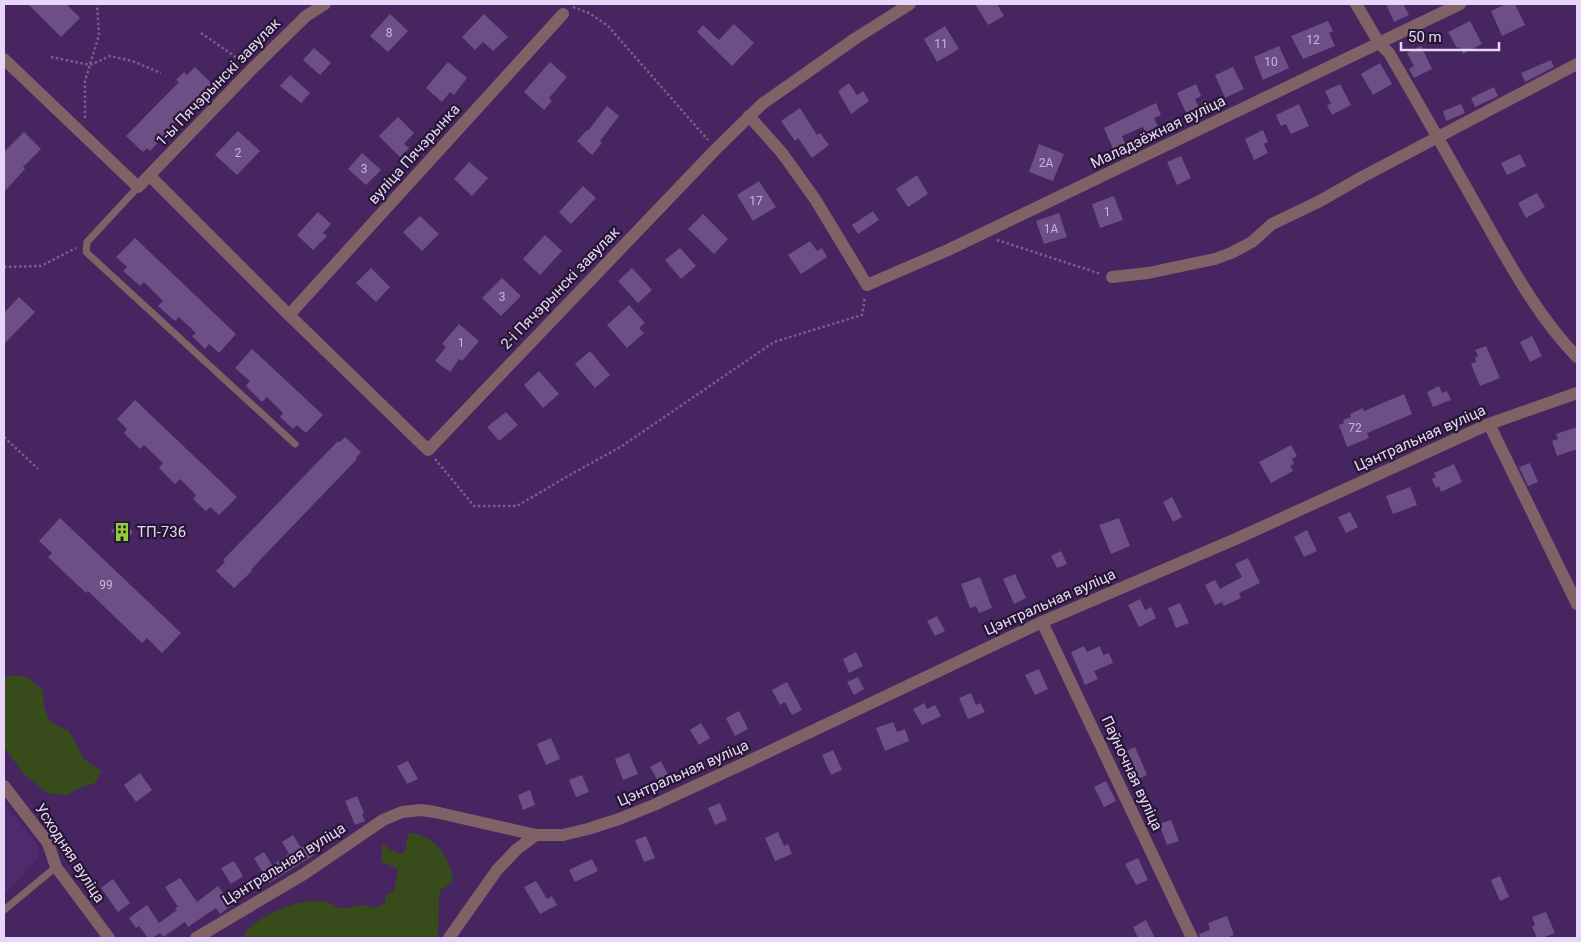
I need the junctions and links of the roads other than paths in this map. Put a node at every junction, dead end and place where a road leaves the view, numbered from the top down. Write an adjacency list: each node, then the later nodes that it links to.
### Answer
1 (325, 4): 11 (street, 1-ы Пячэрынскі завулак)
2 (910, 4): 9 (street, 2-і Пячэрынскі завулак)
3 (1356, 4): 6 (street)
4 (1460, 4): 6 (street, Маладзёжная вуліца)
5 (563, 14): 14 (street, вуліца Пячэрынка)
6 (1379, 43): 9 (street, Маладзёжная вуліца); 10 (street)
7 (4, 59): 12 (street)
8 (1577, 64): 10 (street)
9 (749, 116): 14 (street, 2-і Пячэрынскі завулак)
10 (1438, 137): 13 (street); 15 (street)
11 (150, 176): 12 (street, 1-ы Пячэрынскі завулак); 14 (street)
12 (138, 187): 18 (lane)
13 (1112, 277)
14 (289, 315)
15 (1577, 357)
16 (1577, 393): 17 (street, Цэнтральная вуліца)
17 (1489, 424): 19 (street); 20 (street, Цэнтральная вуліца)
18 (295, 444)
19 (1577, 604)
20 (1042, 622): 22 (street, Цэнтральная вуліца); 28 (street, Паўночная вуліца)
21 (4, 786): 23 (street, Усходняя вуліца)
22 (536, 836): 26 (street, Цэнтральная вуліца); 27 (street)
23 (56, 867): 24 (lane); 25 (street, Усходняя вуліца)
24 (4, 910)
25 (109, 938)
26 (196, 938)
27 (449, 938)
28 (1192, 938)

